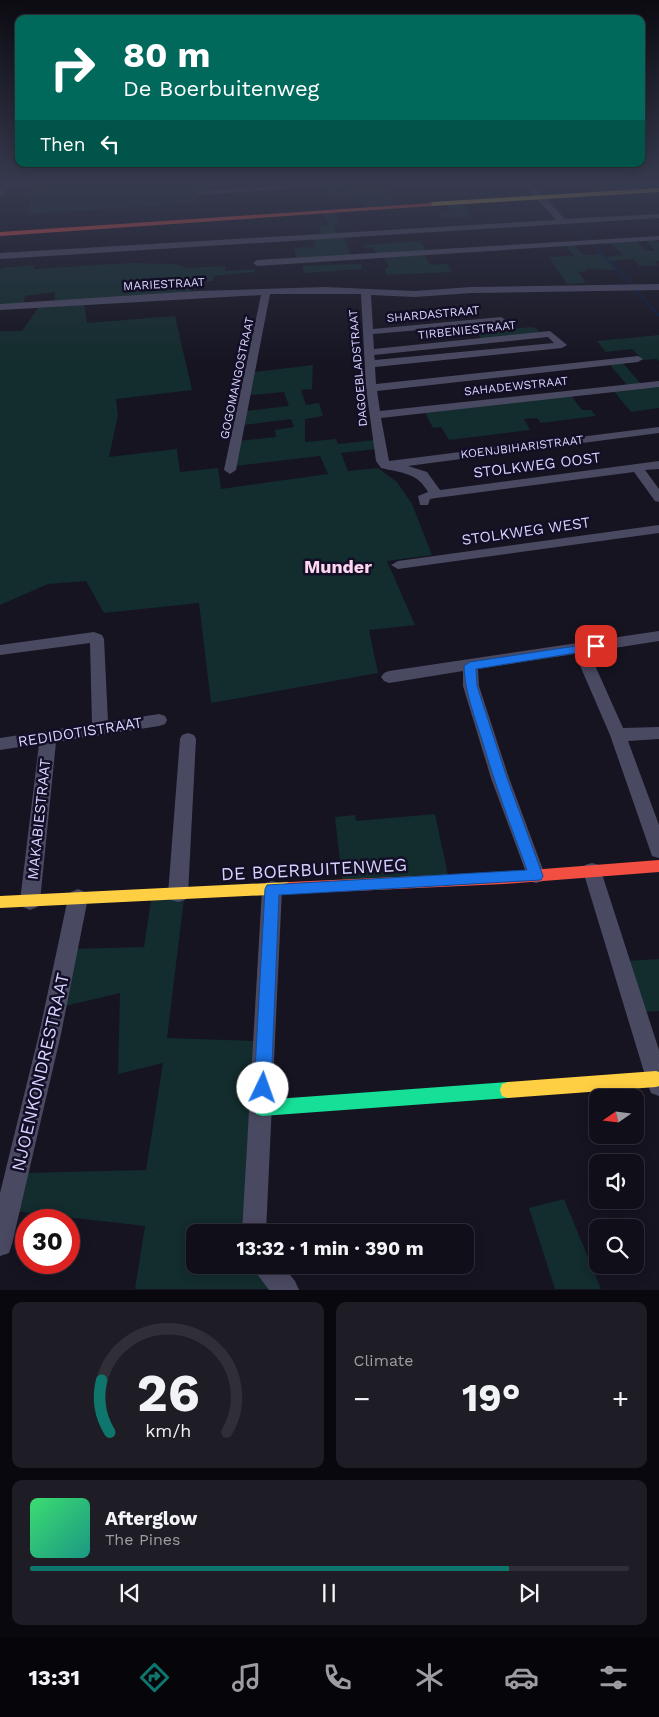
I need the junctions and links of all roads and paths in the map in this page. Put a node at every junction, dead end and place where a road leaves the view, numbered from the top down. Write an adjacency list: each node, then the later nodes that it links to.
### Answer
1 (206, 243): 3 (street)
2 (564, 243): 4 (street)
3 (0, 256)
4 (258, 275)
5 (659, 288): 7 (street, MARIESTRAAT)
6 (266, 292): 7 (street, MARIESTRAAT); 8 (street, MARIESTRAAT); 21 (street, GOGOMANGOSTRAAT)
7 (366, 293): 10 (street, DAGOEBLADSTRAAT)
8 (0, 307)
9 (501, 320): 10 (street, SHARDASTRAAT)
10 (368, 332): 12 (street, DAGOEBLADSTRAAT)
11 (560, 345): 12 (street)
12 (369, 358): 15 (street, DAGOEBLADSTRAAT)
13 (638, 359): 15 (street)
14 (659, 384): 16 (street, SAHADEWSTRAAT)
15 (371, 388): 16 (street, DAGOEBLADSTRAAT)
16 (375, 415): 18 (street, DAGOEBLADSTRAAT)
17 (659, 430): 18 (street, KOENJBIHARISTRAAT)
18 (385, 465): 22 (street)
19 (659, 465): 20 (street, STOLKWEG OOST)
20 (637, 468): 22 (street, STOLKWEG OOST); 23 (street)
21 (230, 470)
22 (436, 494): 24 (street, STOLKWEG OOST)
23 (659, 498)
24 (424, 502)
25 (659, 529): 26 (street, STOLKWEG WEST)
26 (398, 565)
27 (659, 636): 28 (street)
28 (580, 649): 30 (street); 35 (street)
29 (0, 650): 33 (street)
30 (470, 666): 31 (street); 42 (street)
31 (389, 677)
32 (159, 720): 33 (street, REDIDOTISTRAAT)
33 (100, 730): 36 (street, REDIDOTISTRAAT)
34 (659, 733): 35 (street)
35 (618, 735): 39 (street)
36 (48, 736): 38 (street, REDIDOTISTRAAT); 46 (street, MAKABIESTRAAT)
37 (188, 739): 44 (street)
38 (0, 744)
39 (659, 850)
40 (659, 866): 41 (street, DE BOERBUITENWEG)
41 (592, 871): 42 (street, DE BOERBUITENWEG); 48 (street)
42 (536, 876): 43 (street, DE BOERBUITENWEG)
43 (272, 889): 44 (street, DE BOERBUITENWEG); 49 (street)
44 (178, 894): 45 (street, DE BOERBUITENWEG)
45 (78, 898): 46 (street, DE BOERBUITENWEG); 51 (street, NJOENKONDRESTRAAT)
46 (30, 901): 47 (street, DE BOERBUITENWEG)
47 (0, 902)
48 (658, 1082): 49 (street)
49 (262, 1108): 50 (street)
50 (253, 1224)
51 (0, 1244)
52 (273, 1274): 53 (street)
53 (286, 1290)

